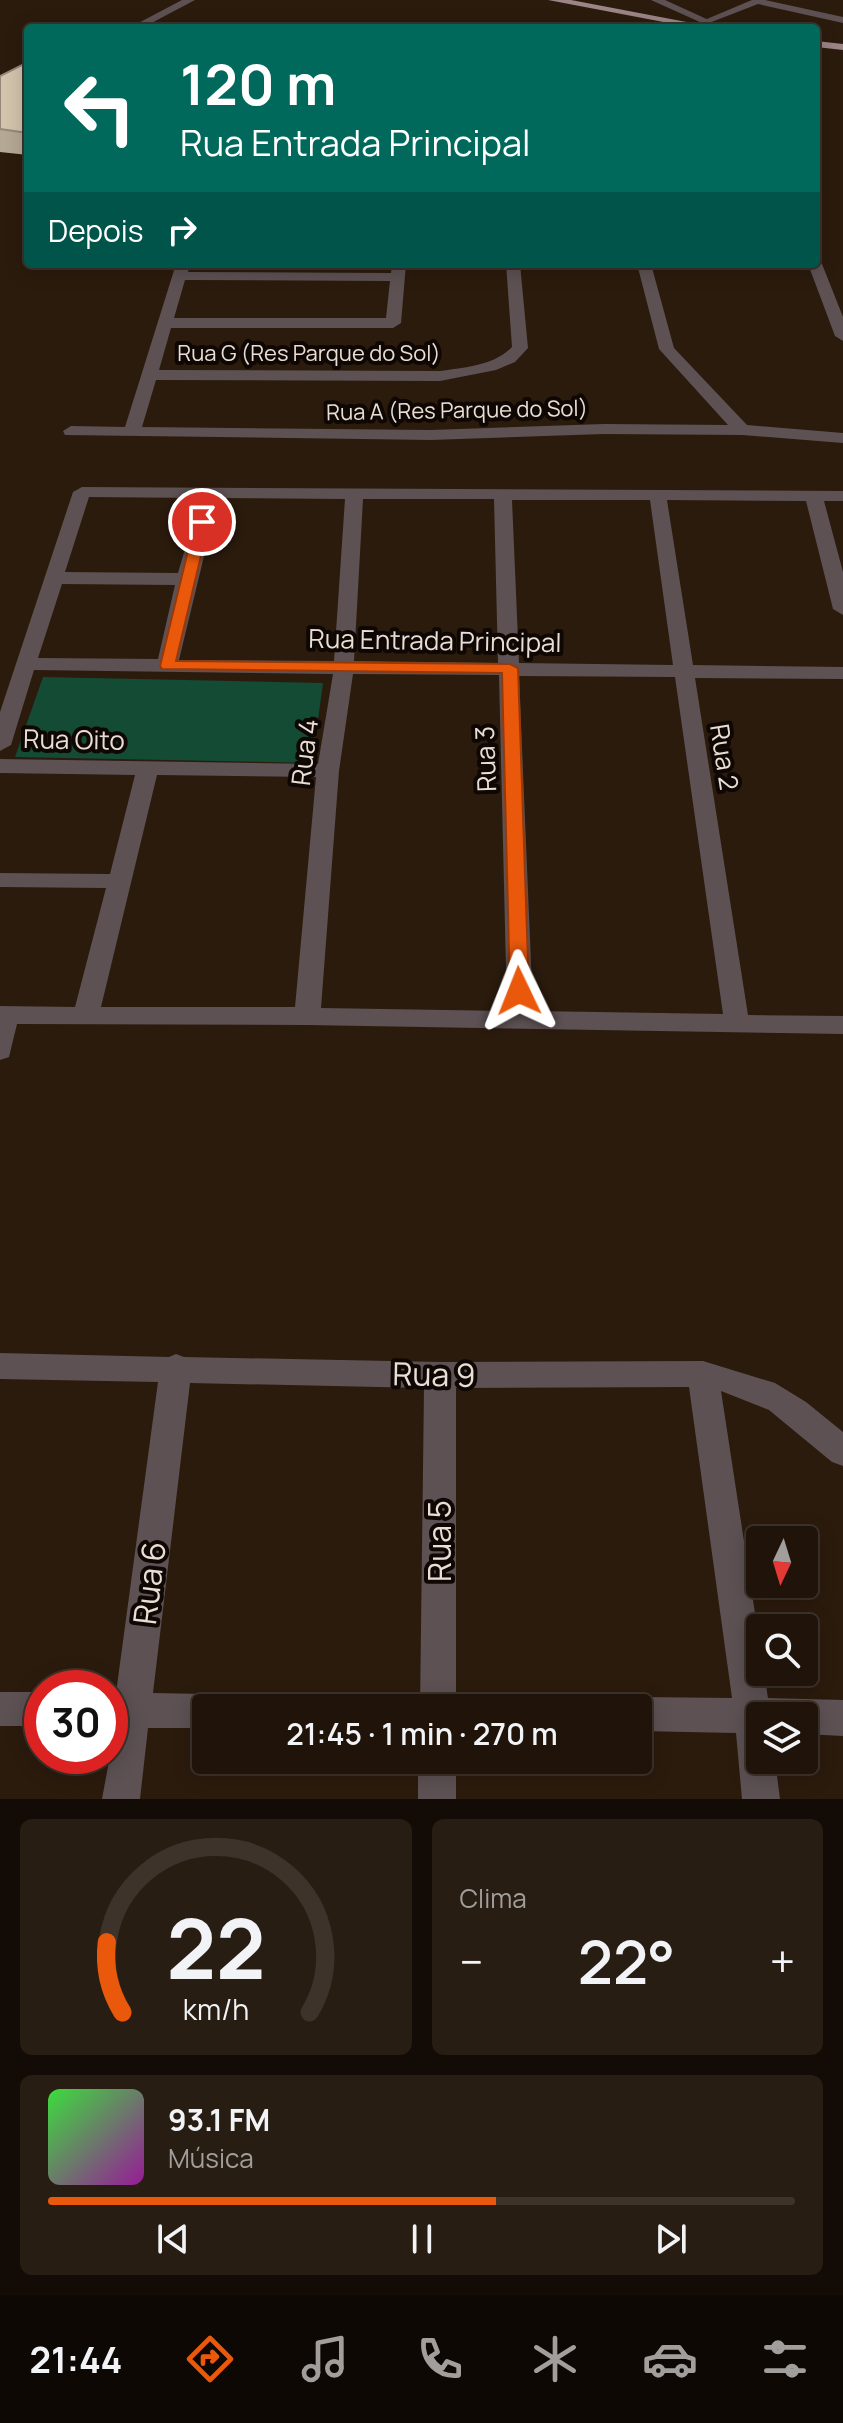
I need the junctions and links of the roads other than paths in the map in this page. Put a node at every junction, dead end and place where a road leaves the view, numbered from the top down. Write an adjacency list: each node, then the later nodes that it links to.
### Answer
1 (190, 0): 6 (street)
2 (553, 0): 7 (main road)
3 (656, 0): 8 (street)
4 (758, 1): 5 (lane); 9 (lane)
5 (843, 20)
6 (142, 24)
7 (699, 24)
8 (703, 24)
9 (707, 24)
10 (820, 44): 11 (main road)
11 (843, 47)
12 (513, 268): 19 (street, Rua G (Res Parque do Sol))
13 (645, 268): 20 (street)
14 (817, 268): 18 (street)
15 (181, 270): 16 (street); 17 (street)
16 (399, 270): 17 (street)
17 (167, 323): 19 (street)
18 (843, 336)
19 (151, 375): 22 (street)
20 (742, 430): 22 (street, Rua A (Res Parque do Sol)); 23 (street, Rua A (Res Parque do Sol))
21 (71, 431): 22 (street, Rua A (Res Parque do Sol))
22 (132, 432)
23 (843, 438)
24 (210, 493): 25 (street); 30 (street); 31 (street)
25 (354, 495): 26 (street); 35 (street, Rua 4)
26 (503, 496): 29 (street); 36 (street, Rua 3)
27 (814, 496): 28 (street); 29 (street); 32 (street)
28 (843, 496)
29 (658, 497): 37 (street, Rua 2)
30 (56, 578): 31 (street); 33 (street)
31 (186, 579): 34 (street)
32 (843, 609)
33 (27, 664): 34 (street, Rua Entrada Principal); 39 (street)
34 (167, 666): 35 (street, Rua Entrada Principal)
35 (344, 666): 36 (street, Rua Entrada Principal); 42 (street, Rua 4)
36 (510, 668): 37 (street, Rua Entrada Principal); 48 (street, Rua 3)
37 (684, 671): 38 (street, Rua Entrada Principal); 49 (street, Rua 2)
38 (843, 673)
39 (0, 745)
40 (0, 766): 41 (street, Rua Oito)
41 (148, 768): 42 (street, Rua Oito); 44 (street)
42 (328, 771): 47 (street, Rua 4)
43 (0, 880): 44 (street)
44 (119, 881): 45 (street)
45 (86, 1014): 46 (street); 47 (street)
46 (3, 1015): 51 (street)
47 (307, 1016): 48 (street)
48 (520, 1021): 49 (street)
49 (737, 1025): 50 (street)
50 (843, 1025)
51 (0, 1051)
52 (0, 1366): 53 (street, Rua 9)
53 (176, 1367): 55 (street, Rua 9); 57 (street, Rua 6)
54 (703, 1374): 55 (street, Rua 9); 56 (street, Rua 9); 59 (street)
55 (440, 1375): 58 (street, Rua 5)
56 (843, 1452)
57 (127, 1670)
58 (438, 1694)
59 (750, 1702)
60 (0, 1709): 61 (street)
61 (24, 1709)
62 (128, 1710): 63 (street)
63 (192, 1711)
64 (652, 1714): 65 (street)
65 (746, 1714)
66 (818, 1717): 67 (street)
67 (843, 1718)
68 (121, 1774): 71 (street, Rua 6)
69 (437, 1774): 72 (street)
70 (758, 1774): 73 (street)
71 (121, 1799)
72 (437, 1799)
73 (761, 1799)

